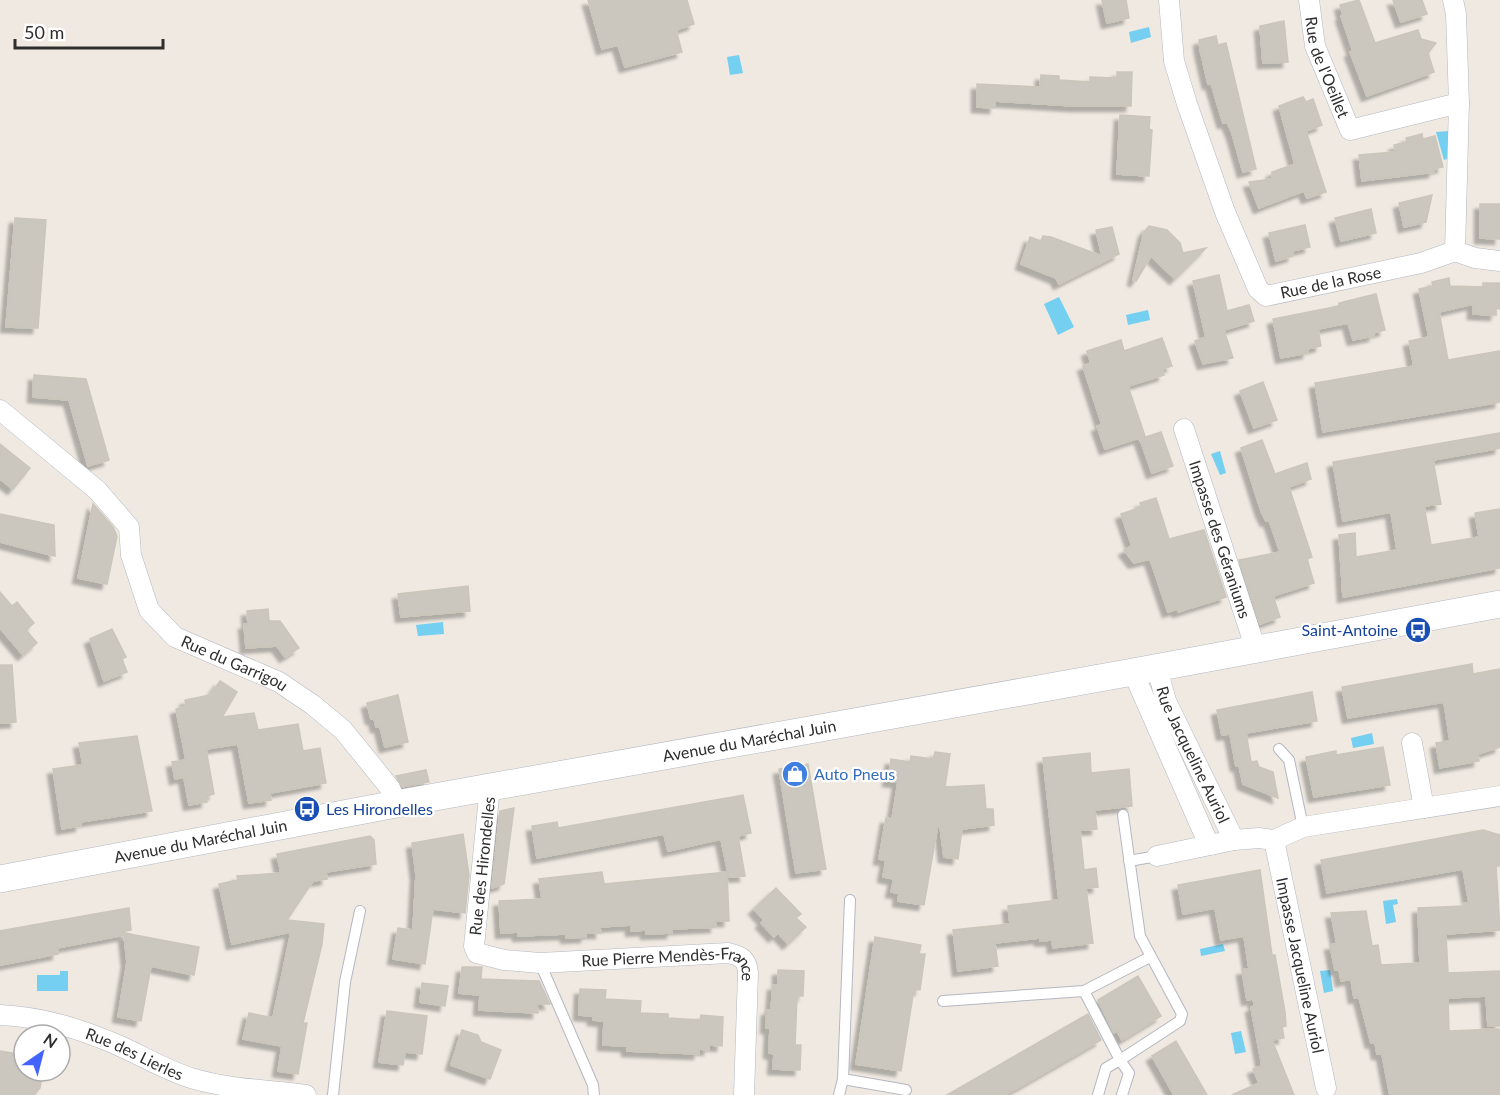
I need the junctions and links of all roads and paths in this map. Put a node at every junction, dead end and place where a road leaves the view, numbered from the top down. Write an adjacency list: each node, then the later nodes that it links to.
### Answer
1 (1168, 0): 5 (street, Rue de la Rose)
2 (1309, 0): 4 (street, Rue de l'Oeillet)
3 (1453, 0): 4 (street)
4 (1459, 103): 5 (street)
5 (1455, 251): 6 (street)
6 (1500, 261)
7 (0, 410): 16 (street, Rue du Garrigou)
8 (1184, 429): 10 (street, Impasse des Géraniums)
9 (1500, 604): 10 (main road, Avenue du Maréchal Juin)
10 (1256, 650): 11 (main road, Avenue du Maréchal Juin)
11 (1145, 670): 14 (main road, Avenue du Maréchal Juin); 20 (street, Rue Jacqueline Auriol); 22 (street, Rue Jacqueline Auriol)
12 (1412, 743): 17 (street)
13 (1279, 749): 19 (lane)
14 (490, 786): 16 (main road, Avenue du Maréchal Juin); 29 (street, Rue des Hirondelles)
15 (1500, 796): 17 (street, Rue Jacqueline Auriol)
16 (396, 804): 25 (main road, Avenue du Maréchal Juin)
17 (1425, 808): 19 (street, Rue Jacqueline Auriol)
18 (1123, 815): 24 (lane)
19 (1303, 827): 21 (street, Rue Jacqueline Auriol)
20 (1234, 840): 21 (street, Rue Jacqueline Auriol); 22 (street, Rue Jacqueline Auriol)
21 (1274, 840): 35 (street, Impasse Jacqueline Auriol)
22 (1209, 845): 23 (street, Rue Jacqueline Auriol)
23 (1157, 856): 24 (lane)
24 (1129, 861): 28 (lane)
25 (0, 879)
26 (850, 900): 34 (lane)
27 (360, 911): 38 (lane)
28 (1150, 957): 30 (lane); 33 (lane)
29 (540, 963): 39 (lane); 40 (street, Rue Pierre Mendès-France)
30 (1084, 991): 31 (lane); 33 (lane)
31 (943, 1001)
32 (0, 1015): 37 (street, Rue des Lierles)
33 (1120, 1059): 42 (lane); 43 (lane)
34 (843, 1079): 36 (lane); 41 (lane)
35 (1326, 1088)
36 (906, 1090)
37 (306, 1095)
38 (333, 1095)
39 (594, 1095)
40 (744, 1095)
41 (839, 1095)
42 (1098, 1095)
43 (1122, 1095)

